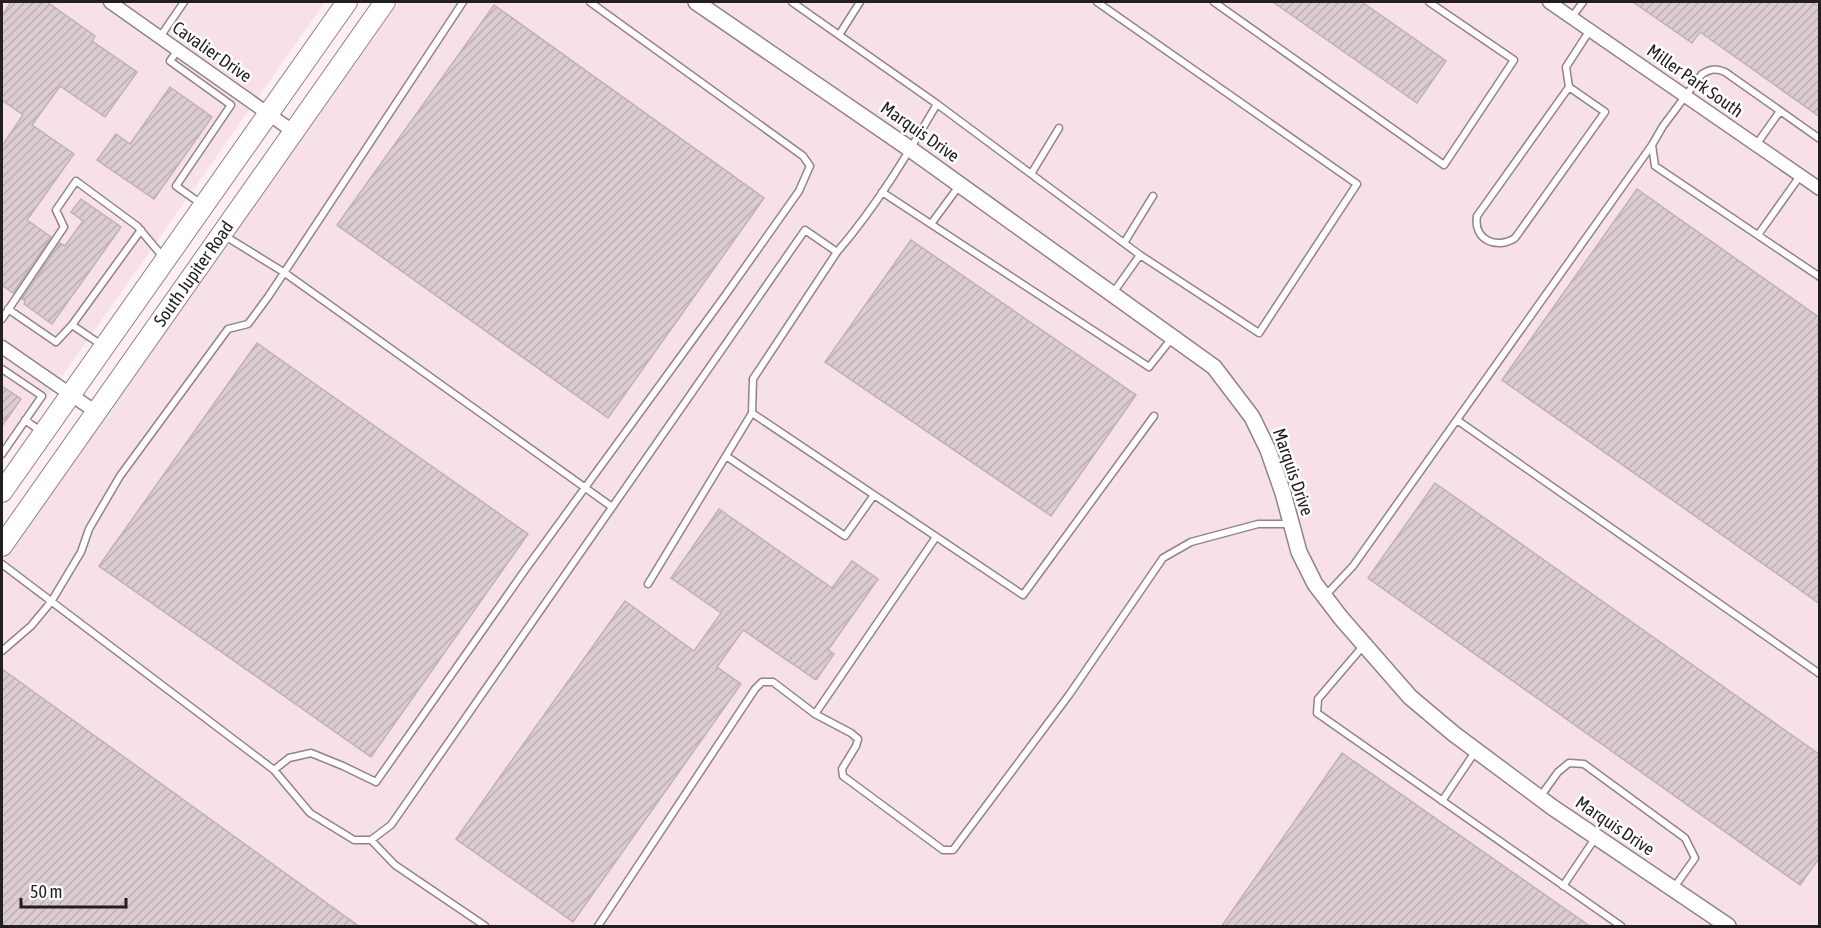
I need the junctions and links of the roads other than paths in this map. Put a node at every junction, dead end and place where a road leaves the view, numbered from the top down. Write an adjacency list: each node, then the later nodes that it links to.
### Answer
1 (110, 2): 18 (street, Cavalier Drive)
2 (184, 2): 18 (lane)
3 (347, 2): 24 (main road, South Jupiter Road)
4 (386, 2): 26 (main road, South Jupiter Road)
5 (463, 2): 46 (lane)
6 (590, 2): 66 (lane)
7 (696, 2): 30 (street, Marquis Drive)
8 (792, 2): 17 (lane)
9 (860, 2): 17 (lane)
10 (1097, 2): 44 (lane)
11 (1214, 2): 12 (lane)
12 (1429, 2)
13 (1549, 2): 15 (street, Miller Park South)
14 (1583, 2): 15 (lane)
15 (1572, 17): 16 (street, Miller Park South)
16 (1590, 30): 20 (lane); 21 (street, Miller Park South)
17 (839, 35): 22 (lane)
18 (160, 37): 19 (street, Cavalier Drive)
19 (178, 50): 24 (street, Cavalier Drive); 37 (lane)
20 (1569, 87): 20 (lane)
21 (1685, 96): 23 (lane); 28 (street, Miller Park South); 29 (lane)
22 (937, 104): 30 (lane); 31 (lane)
23 (1780, 111): 27 (lane); 28 (lane)
24 (267, 113): 26 (street, Cavalier Drive); 37 (main road, South Jupiter Road)
25 (1059, 128): 31 (lane)
26 (294, 132): 40 (main road, South Jupiter Road)
27 (1820, 139)
28 (1756, 145): 32 (street, Miller Park South)
29 (1652, 146): 41 (lane); 62 (lane)
30 (910, 149): 33 (street, Marquis Drive); 35 (lane)
31 (1031, 174): 42 (lane)
32 (1800, 176): 34 (street, Miller Park South); 41 (lane)
33 (960, 184): 38 (lane); 49 (street, Marquis Drive)
34 (1820, 189)
35 (882, 192): 38 (lane); 43 (lane)
36 (1153, 196): 42 (lane)
37 (203, 205): 45 (main road, South Jupiter Road)
38 (931, 224): 53 (lane)
39 (141, 230): 45 (lane); 50 (lane); 52 (lane)
40 (222, 234): 46 (lane); 48 (main road, South Jupiter Road)
41 (1758, 235): 47 (lane)
42 (1124, 243): 44 (lane)
43 (837, 252): 59 (lane); 69 (lane)
44 (1140, 255): 49 (lane)
45 (166, 259): 48 (main road); 54 (main road, South Jupiter Road)
46 (285, 273): 66 (lane); 76 (lane)
47 (1820, 277)
48 (191, 278): 58 (main road, South Jupiter Road)
49 (1113, 294): 53 (street, Marquis Drive)
50 (8, 309): 51 (lane); 52 (lane)
51 (2, 319)
52 (72, 325): 54 (lane)
53 (1173, 337): 70 (street, Marquis Drive)
54 (105, 347): 57 (main road, South Jupiter Road)
55 (3, 352): 57 (street)
56 (2, 369): 61 (lane)
57 (71, 395): 58 (street); 63 (main road, South Jupiter Road)
58 (96, 412): 72 (main road, South Jupiter Road)
59 (752, 413): 65 (lane); 68 (lane)
60 (1154, 416): 71 (lane)
61 (25, 420): 63 (lane); 64 (lane)
62 (1457, 420): 75 (lane); 79 (lane)
63 (44, 433): 67 (main road, South Jupiter Road)
64 (2, 454)
65 (726, 456): 68 (lane); 74 (lane)
66 (585, 488): 69 (lane); 82 (lane)
67 (2, 492)
68 (874, 495): 71 (lane)
69 (612, 507): 86 (lane)
70 (1290, 524): 75 (street, Marquis Drive); 80 (lane)
71 (936, 537): 80 (lane)
72 (2, 546)
73 (2, 564): 76 (lane)
74 (648, 584)
75 (1325, 597): 77 (street, Marquis Drive)
76 (51, 602): 78 (lane); 82 (lane)
77 (1364, 644): 81 (street, Marquis Drive); 84 (lane)
78 (2, 651)
79 (1820, 674)
80 (815, 714): 90 (lane)
81 (1476, 750): 83 (street, Marquis Drive); 84 (lane)
82 (274, 770): 86 (lane)
83 (1540, 798): 85 (street, Marquis Drive); 88 (lane)
84 (1442, 801): 87 (lane)
85 (1596, 837): 87 (lane); 88 (street, Marquis Drive)
86 (371, 840): 89 (lane)
87 (1563, 886): 91 (lane)
88 (1673, 889): 92 (street, Marquis Drive)
89 (485, 927)
90 (598, 927)
91 (1621, 927)
92 (1728, 927)

